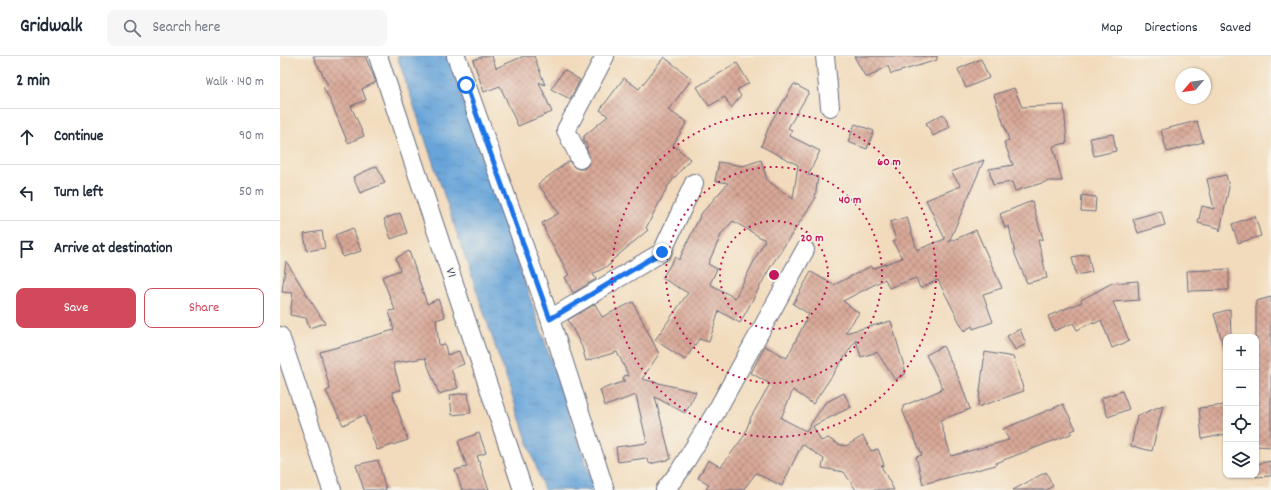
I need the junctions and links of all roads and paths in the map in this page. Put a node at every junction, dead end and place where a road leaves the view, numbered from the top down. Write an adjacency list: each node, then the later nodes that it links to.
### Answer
1 (378, 56): 12 (street, V1)
2 (456, 56): 9 (street)
3 (605, 56): 6 (street)
4 (825, 56): 5 (street)
5 (830, 107)
6 (580, 160)
7 (694, 183): 9 (street)
8 (805, 250): 14 (street)
9 (550, 319): 13 (street)
10 (280, 336): 11 (street)
11 (332, 490)
12 (523, 490)
13 (605, 490)
14 (665, 490)

